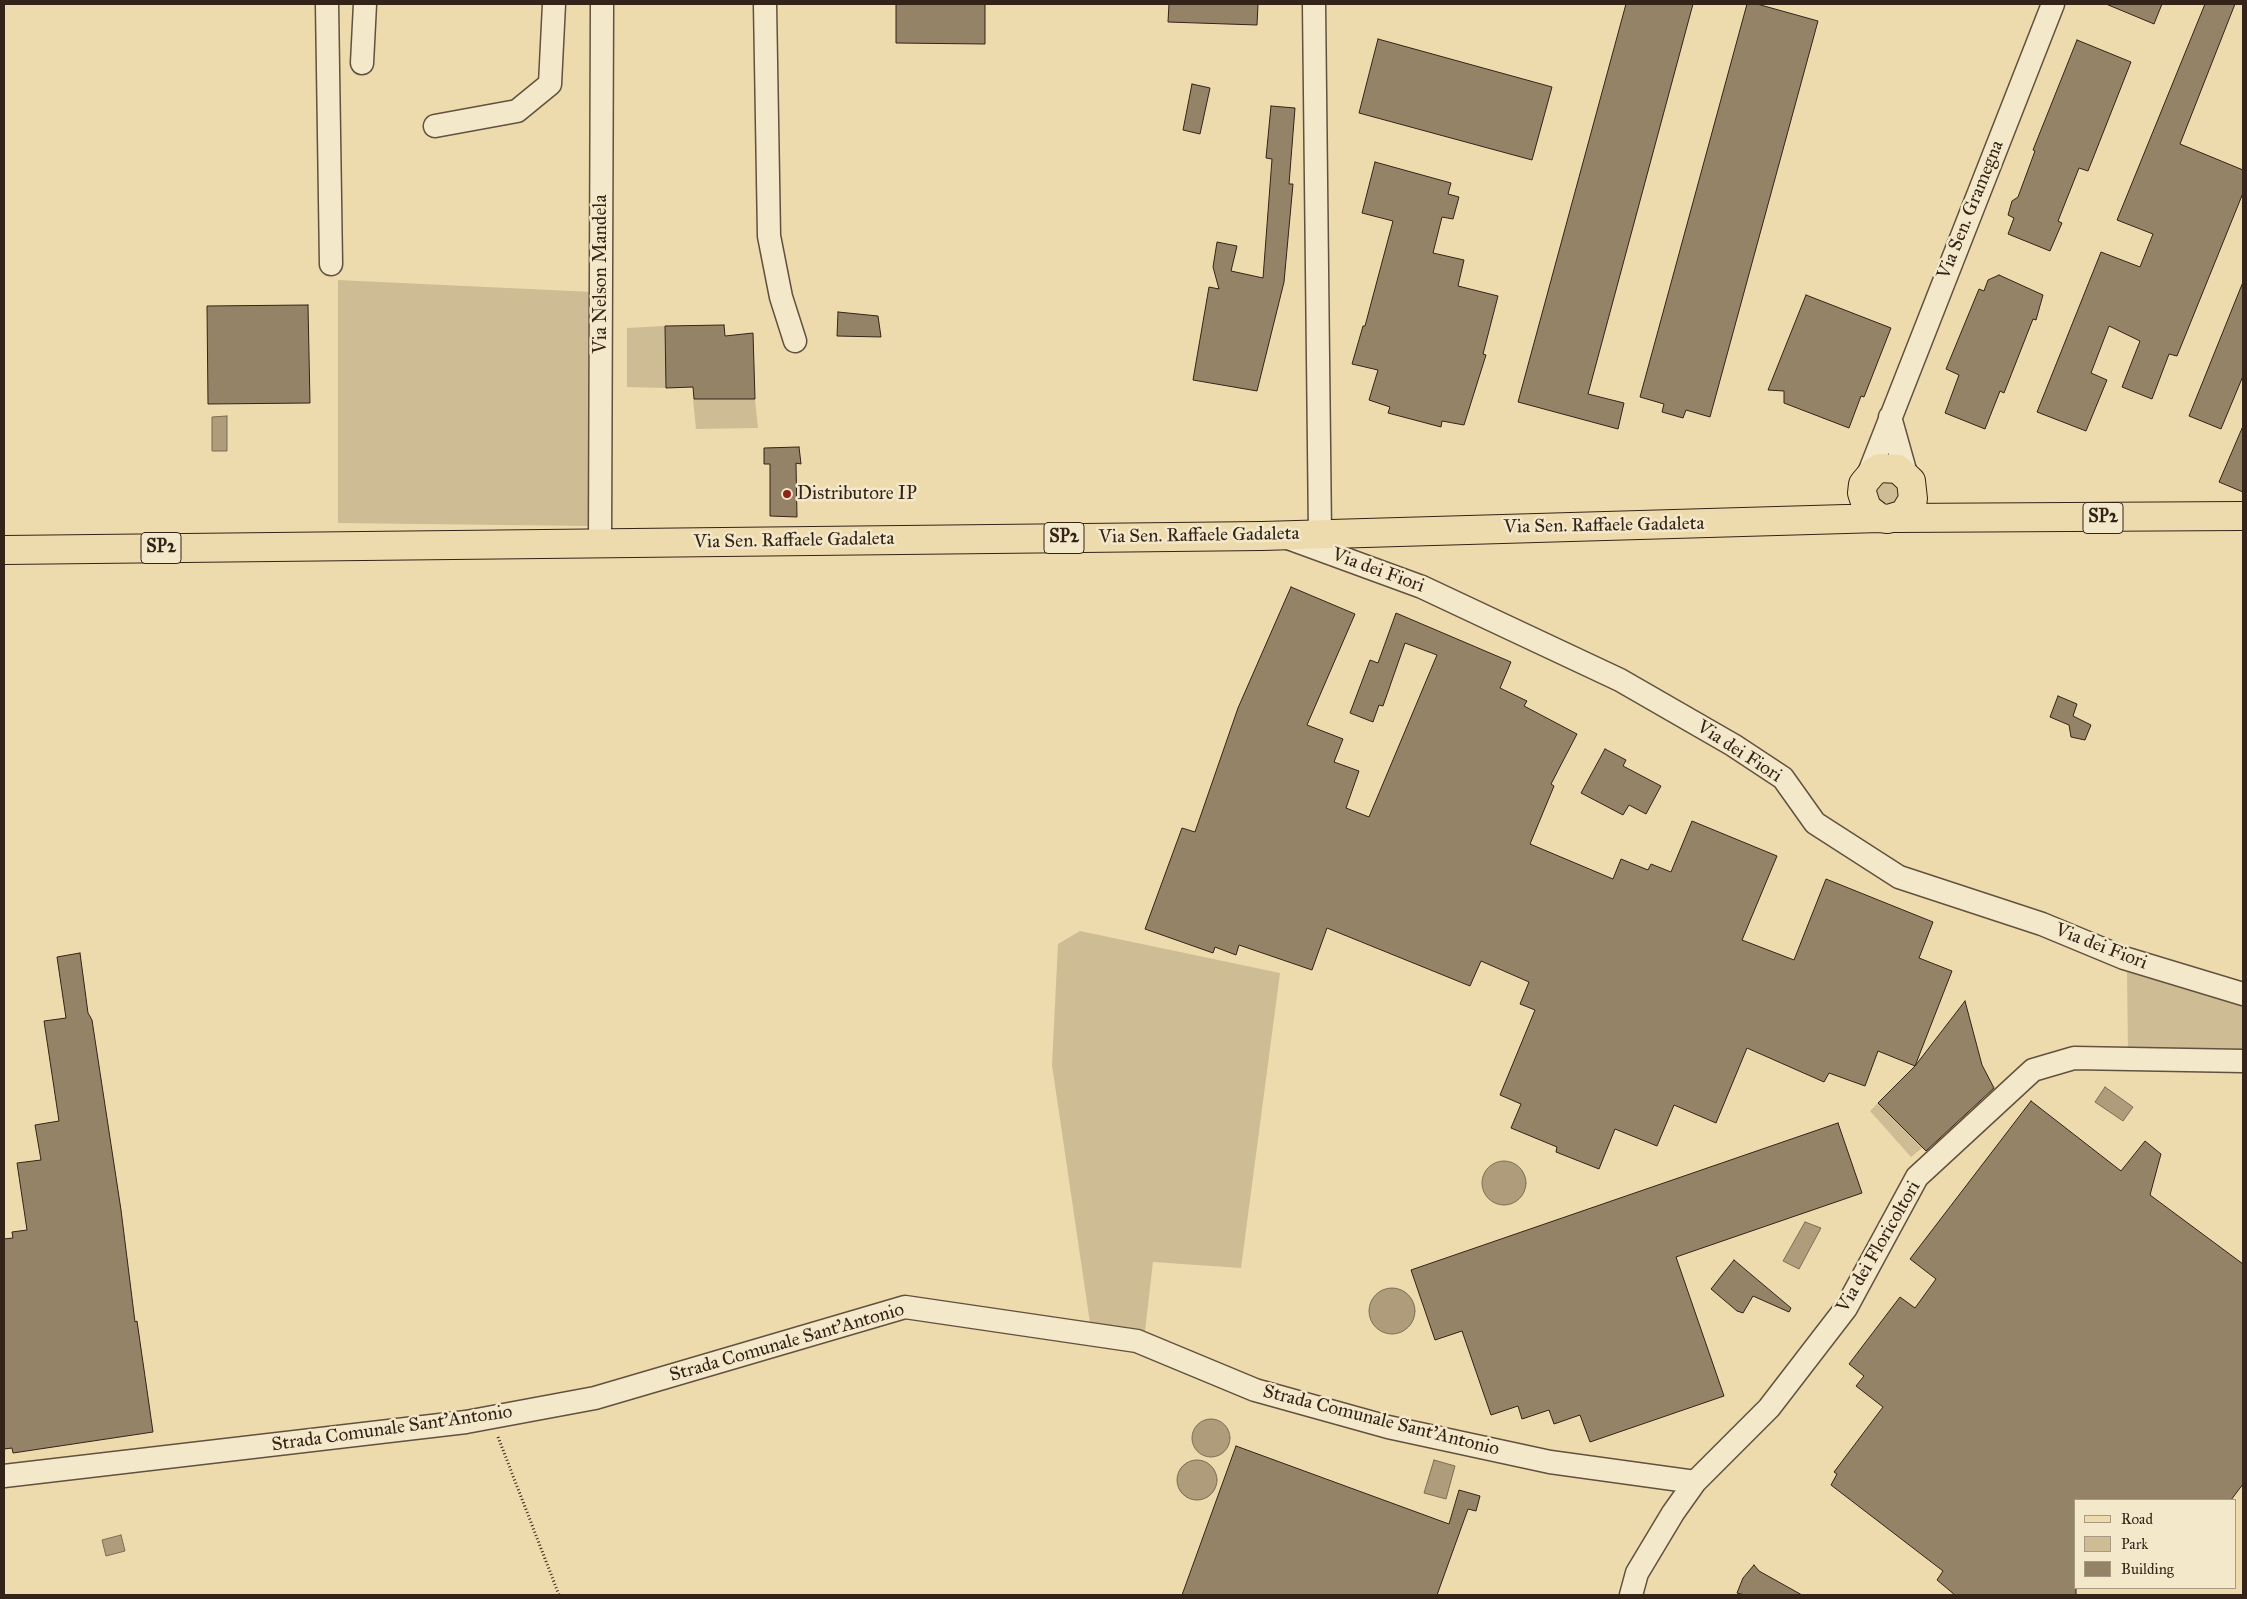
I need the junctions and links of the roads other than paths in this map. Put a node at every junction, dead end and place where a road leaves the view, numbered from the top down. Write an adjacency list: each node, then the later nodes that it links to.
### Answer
1 (327, 4): 10 (street)
2 (366, 4): 8 (street)
3 (554, 4): 9 (street)
4 (602, 4): 21 (street, Via Nelson Mandela)
5 (765, 4): 11 (street)
6 (1314, 4): 19 (street)
7 (2053, 4): 12 (street, Via Sen. Gramegna)
8 (362, 63)
9 (435, 126)
10 (330, 264)
11 (795, 341)
12 (1890, 417): 13 (street); 14 (street, Via Sen. Gramegna)
13 (1910, 482): 14 (main road, Via Sen. Raffaele Gadaleta); 16 (main road); 17 (main road, Via Sen. Raffaele Gadaleta)
14 (1864, 485): 16 (main road); 18 (main road, Via Sen. Raffaele Gadaleta / SP2)
15 (2243, 516): 17 (main road, Via Sen. Raffaele Gadaleta / SP2)
16 (1888, 518): 17 (main road, Via Sen. Raffaele Gadaleta / SP2); 18 (main road, Via Sen. Raffaele Gadaleta / SP2)
17 (1964, 520)
18 (1809, 521): 19 (main road, Via Sen. Raffaele Gadaleta / SP2)
19 (1320, 534): 20 (main road, Via Sen. Raffaele Gadaleta / SP2)
20 (1280, 535): 21 (main road, Via Sen. Raffaele Gadaleta / SP2); 23 (street, Via dei Fiori)
21 (600, 543): 22 (main road, Via Sen. Raffaele Gadaleta / SP2)
22 (4, 550)
23 (2243, 994)
24 (2243, 1061): 26 (street, Via dei Floricoltori)
25 (4, 1476): 26 (street, Strada Comunale Sant'Antonio)
26 (1695, 1482): 27 (street)
27 (1631, 1595)

